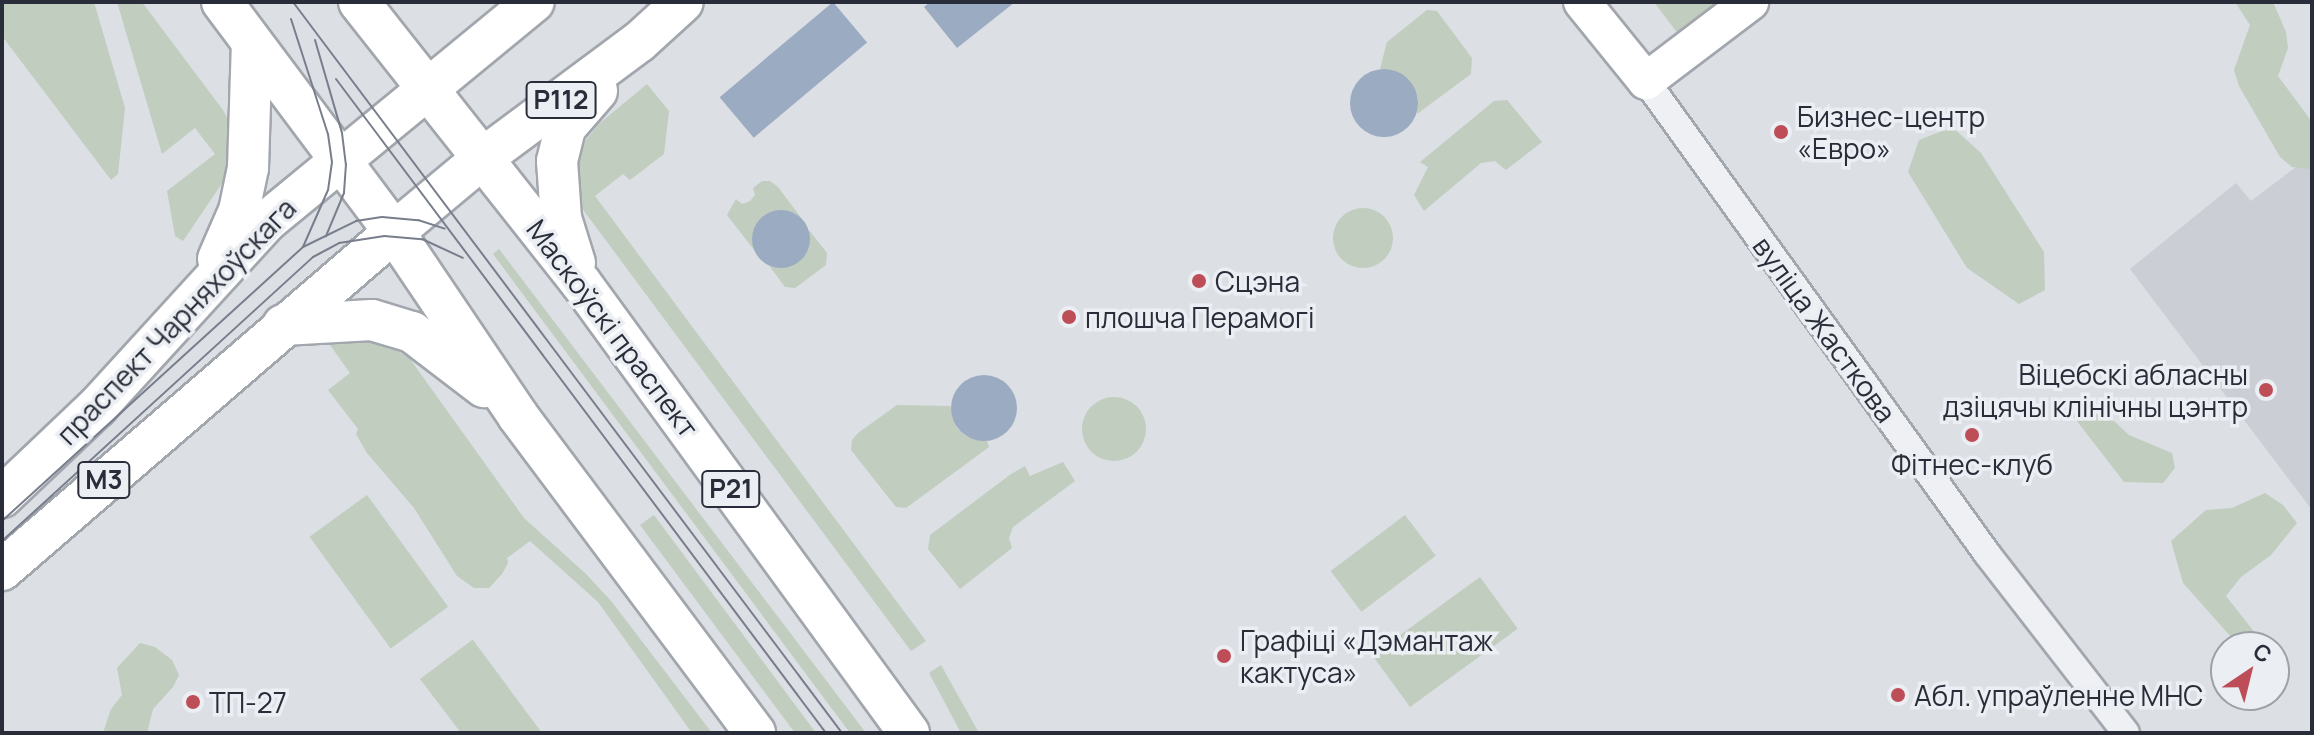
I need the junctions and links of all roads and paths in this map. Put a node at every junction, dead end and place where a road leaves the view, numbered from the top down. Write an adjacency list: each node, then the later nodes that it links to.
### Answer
1 (222, 2): 8 (main road)
2 (359, 2): 10 (main road)
3 (534, 2): 10 (main road, праспект Чарняхоўскага)
4 (683, 2): 7 (main road, Р112)
5 (1582, 2): 9 (street, вуліца Жасткова)
6 (1750, 2): 9 (street)
7 (639, 42): 11 (main road, Р112); 15 (main road)
8 (252, 44): 12 (main road); 14 (main road)
9 (1646, 81): 22 (street, вуліца Жасткова)
10 (429, 90): 11 (main road, Р21); 12 (main road, праспект Чарняхоўскага)
11 (484, 157): 13 (main road, Р112); 15 (main road, Маскоўскі праспект / Р21)
12 (339, 162): 13 (main road); 14 (main road, праспект Чарняхоўскага / М3)
13 (394, 232): 16 (main road, М3); 17 (main road)
14 (209, 281): 18 (main road, праспект Чарняхоўскага / М3)
15 (581, 283): 21 (main road, Маскоўскі праспект / Р21)
16 (283, 325): 17 (main road); 19 (main road, М3)
17 (518, 416): 20 (main road)
18 (2, 497)
19 (2, 570)
20 (755, 733)
21 (909, 733)
22 (2126, 733)

